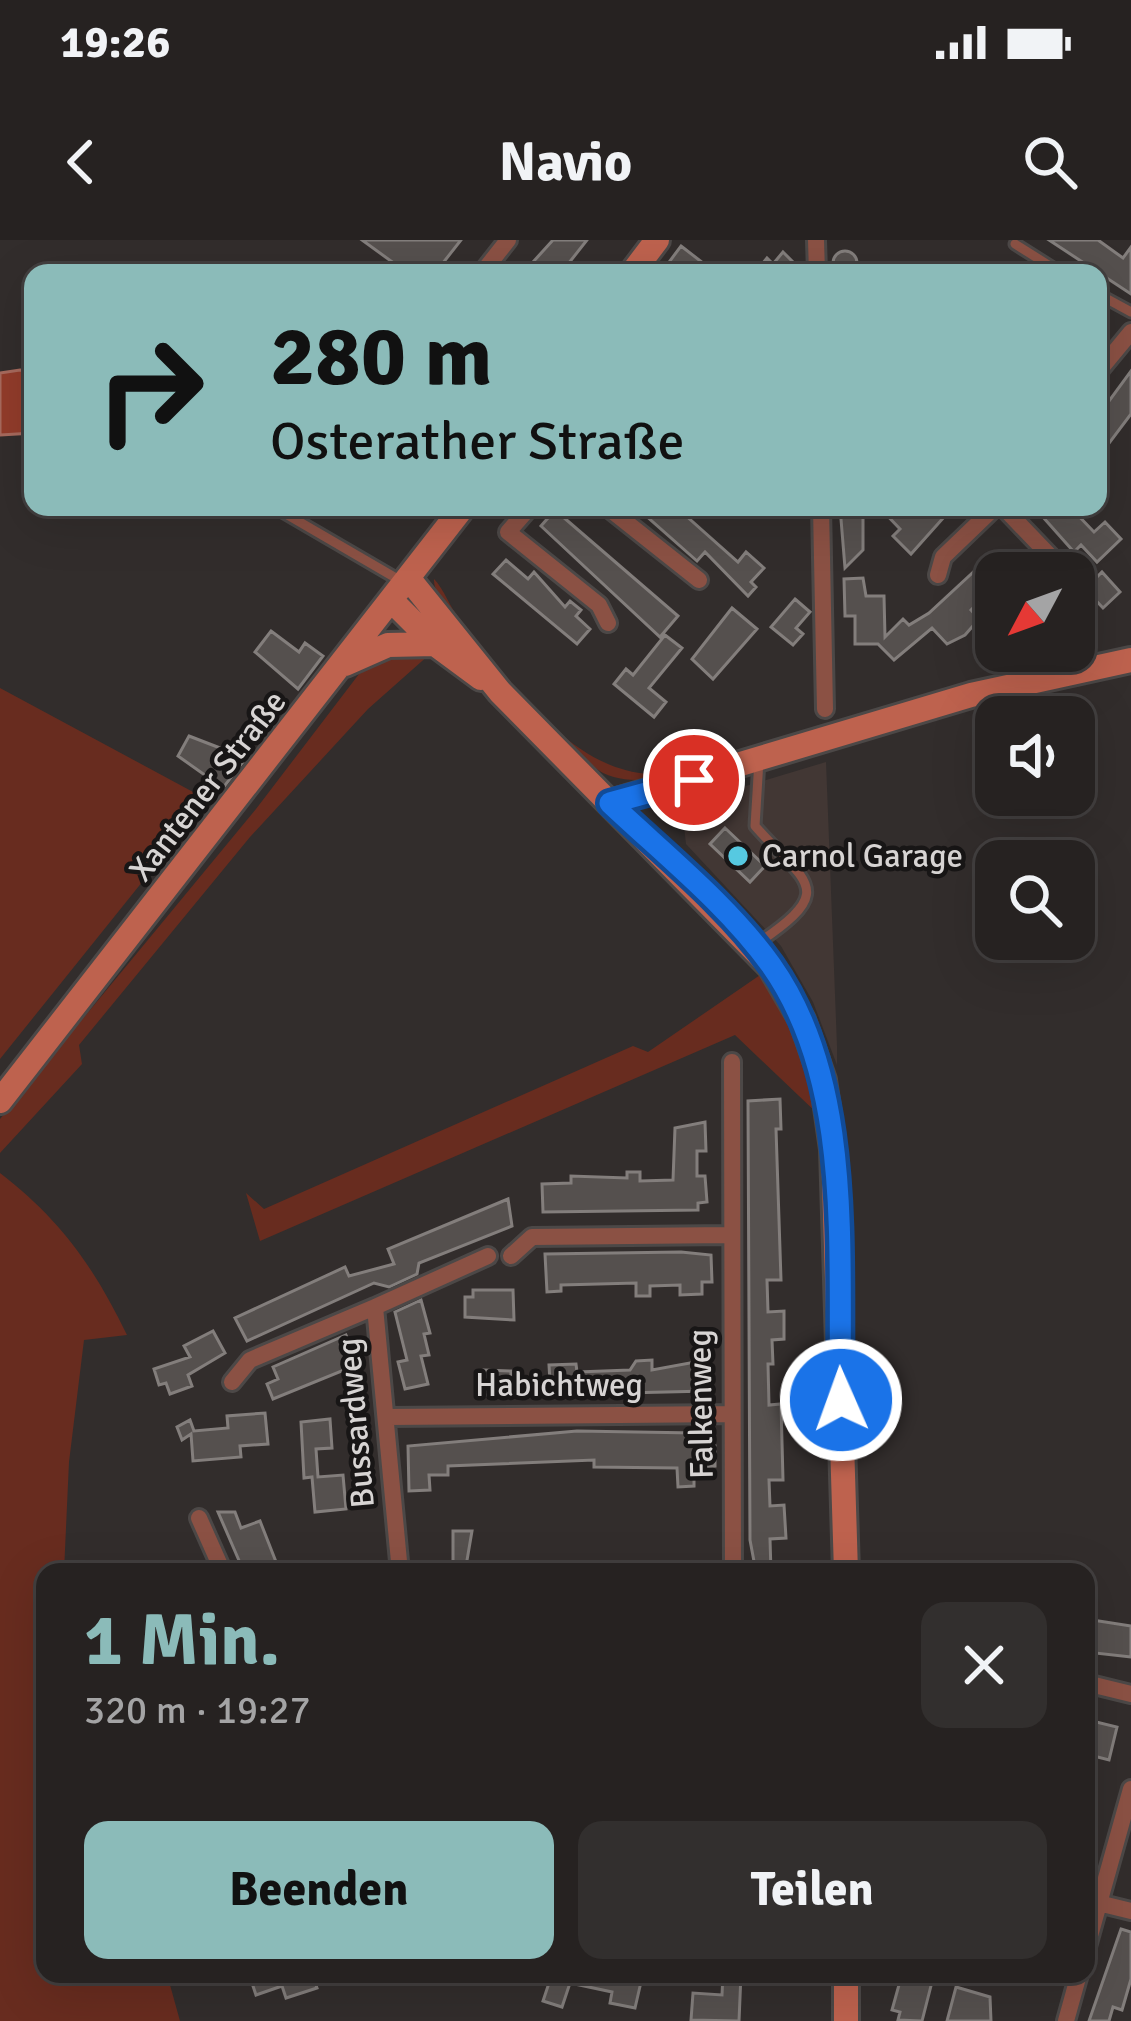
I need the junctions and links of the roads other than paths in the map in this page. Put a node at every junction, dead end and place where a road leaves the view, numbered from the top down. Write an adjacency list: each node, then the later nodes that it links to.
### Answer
1 (508, 240): 4 (street)
2 (657, 240): 5 (main road)
3 (1015, 244): 6 (lane)
4 (489, 264)
5 (639, 264)
6 (1047, 264)
7 (1131, 332): 8 (street)
8 (1107, 362)
9 (288, 516): 19 (lane)
10 (457, 516): 19 (main road, Xantener Straße)
11 (522, 516): 20 (street)
12 (618, 516): 18 (street)
13 (821, 516): 25 (street)
14 (989, 516): 17 (street)
15 (1008, 516): 16 (street)
16 (1046, 552)
17 (938, 575)
18 (699, 580)
19 (402, 588): 21 (main road); 23 (main road, Xantener Straße); 24 (main road)
20 (608, 623)
21 (434, 644): 23 (main road); 24 (main road)
22 (1131, 660): 26 (main road)
23 (345, 664): 30 (main road, Xantener Straße)
24 (500, 692): 27 (main road)
25 (825, 709)
26 (759, 760): 27 (main road); 28 (lane)
27 (610, 803): 28 (main road)
28 (755, 945): 42 (main road)
29 (732, 1062): 31 (street, Falkenweg)
30 (0, 1101)
31 (729, 1235): 33 (street); 36 (street, Falkenweg)
32 (488, 1256): 34 (street, Bussardweg)
33 (511, 1256)
34 (375, 1306): 35 (street, Bussardweg); 37 (street, Bussardweg)
35 (232, 1382)
36 (731, 1414): 37 (street, Habichtweg); 41 (street, Falkenweg)
37 (388, 1417): 40 (street, Bussardweg)
38 (199, 1518): 39 (street)
39 (220, 1563)
40 (399, 1563)
41 (733, 1563)
42 (846, 1563)
43 (1095, 1685): 44 (street)
44 (1131, 1694)
45 (1131, 1789): 46 (street)
46 (1095, 1896)
47 (1095, 1902): 48 (street)
48 (1131, 1911)
49 (846, 1983): 51 (main road)
50 (1077, 1983): 52 (street)
51 (846, 2021)
52 (1066, 2021)

